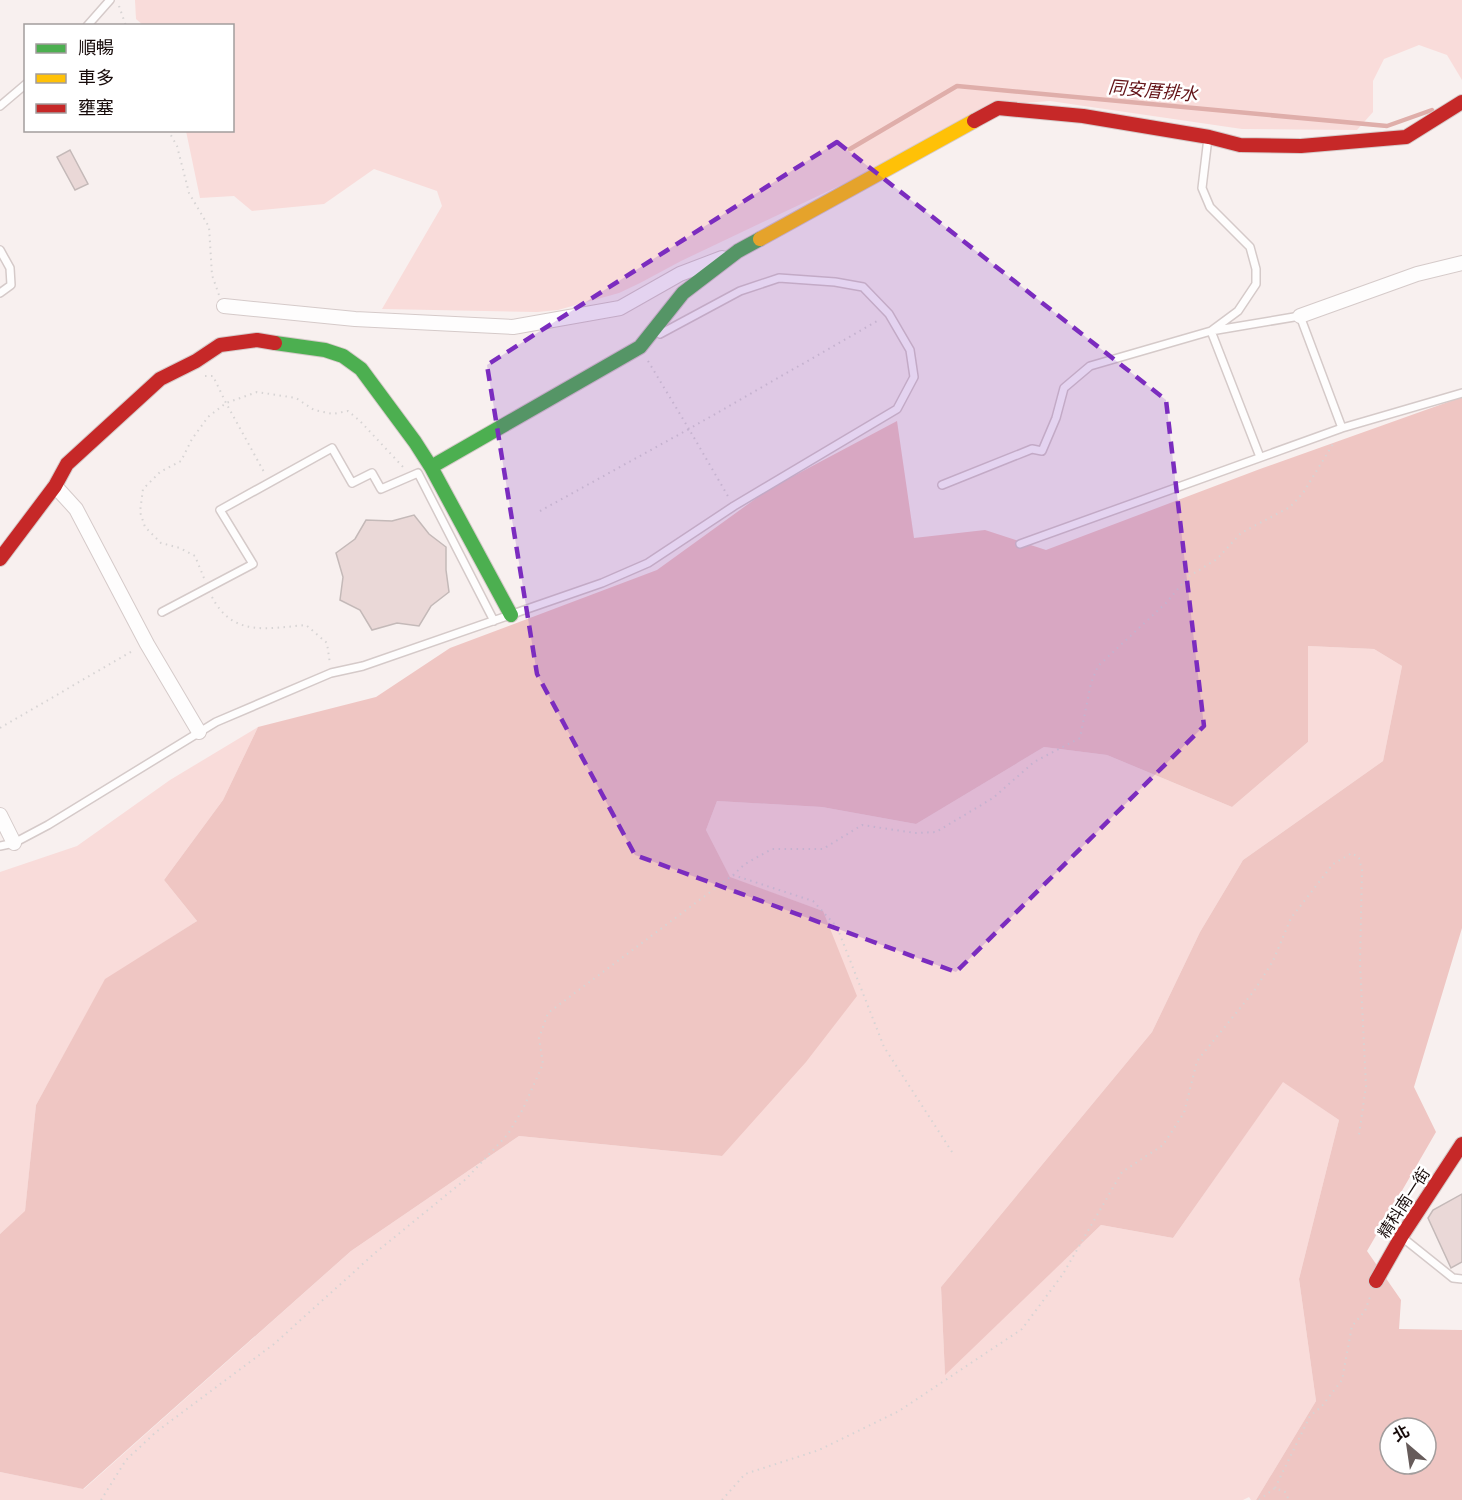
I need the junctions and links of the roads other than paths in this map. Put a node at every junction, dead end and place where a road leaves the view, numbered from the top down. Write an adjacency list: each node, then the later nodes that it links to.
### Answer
1 (110, 0): 2 (lane)
2 (89, 24)
3 (24, 86): 5 (lane)
4 (1462, 102): 6 (street)
5 (0, 106)
6 (1209, 137): 8 (street); 13 (lane)
7 (0, 250): 10 (lane)
8 (738, 251): 11 (street); 14 (street)
9 (1462, 262): 12 (street)
10 (0, 293)
11 (224, 306)
12 (1300, 316): 13 (lane); 16 (lane)
13 (1211, 331): 17 (lane); 19 (lane)
14 (640, 347): 18 (street); 24 (lane)
15 (1462, 393): 16 (lane)
16 (1342, 428): 17 (lane)
17 (1260, 457): 21 (lane)
18 (424, 470): 20 (street); 23 (lane); 24 (street); 25 (lane)
19 (942, 485)
20 (54, 486): 22 (street); 26 (street)
21 (1020, 544)
22 (0, 560)
23 (162, 612)
24 (511, 615): 25 (lane)
25 (494, 621): 26 (lane)
26 (199, 732): 28 (lane)
27 (0, 814): 28 (street)
28 (14, 843): 29 (lane)
29 (0, 846)
30 (1462, 1144): 31 (street, 精科南一街)
31 (1401, 1237): 32 (lane); 33 (street, 精科南一街)
32 (1462, 1279)
33 (1376, 1281)

